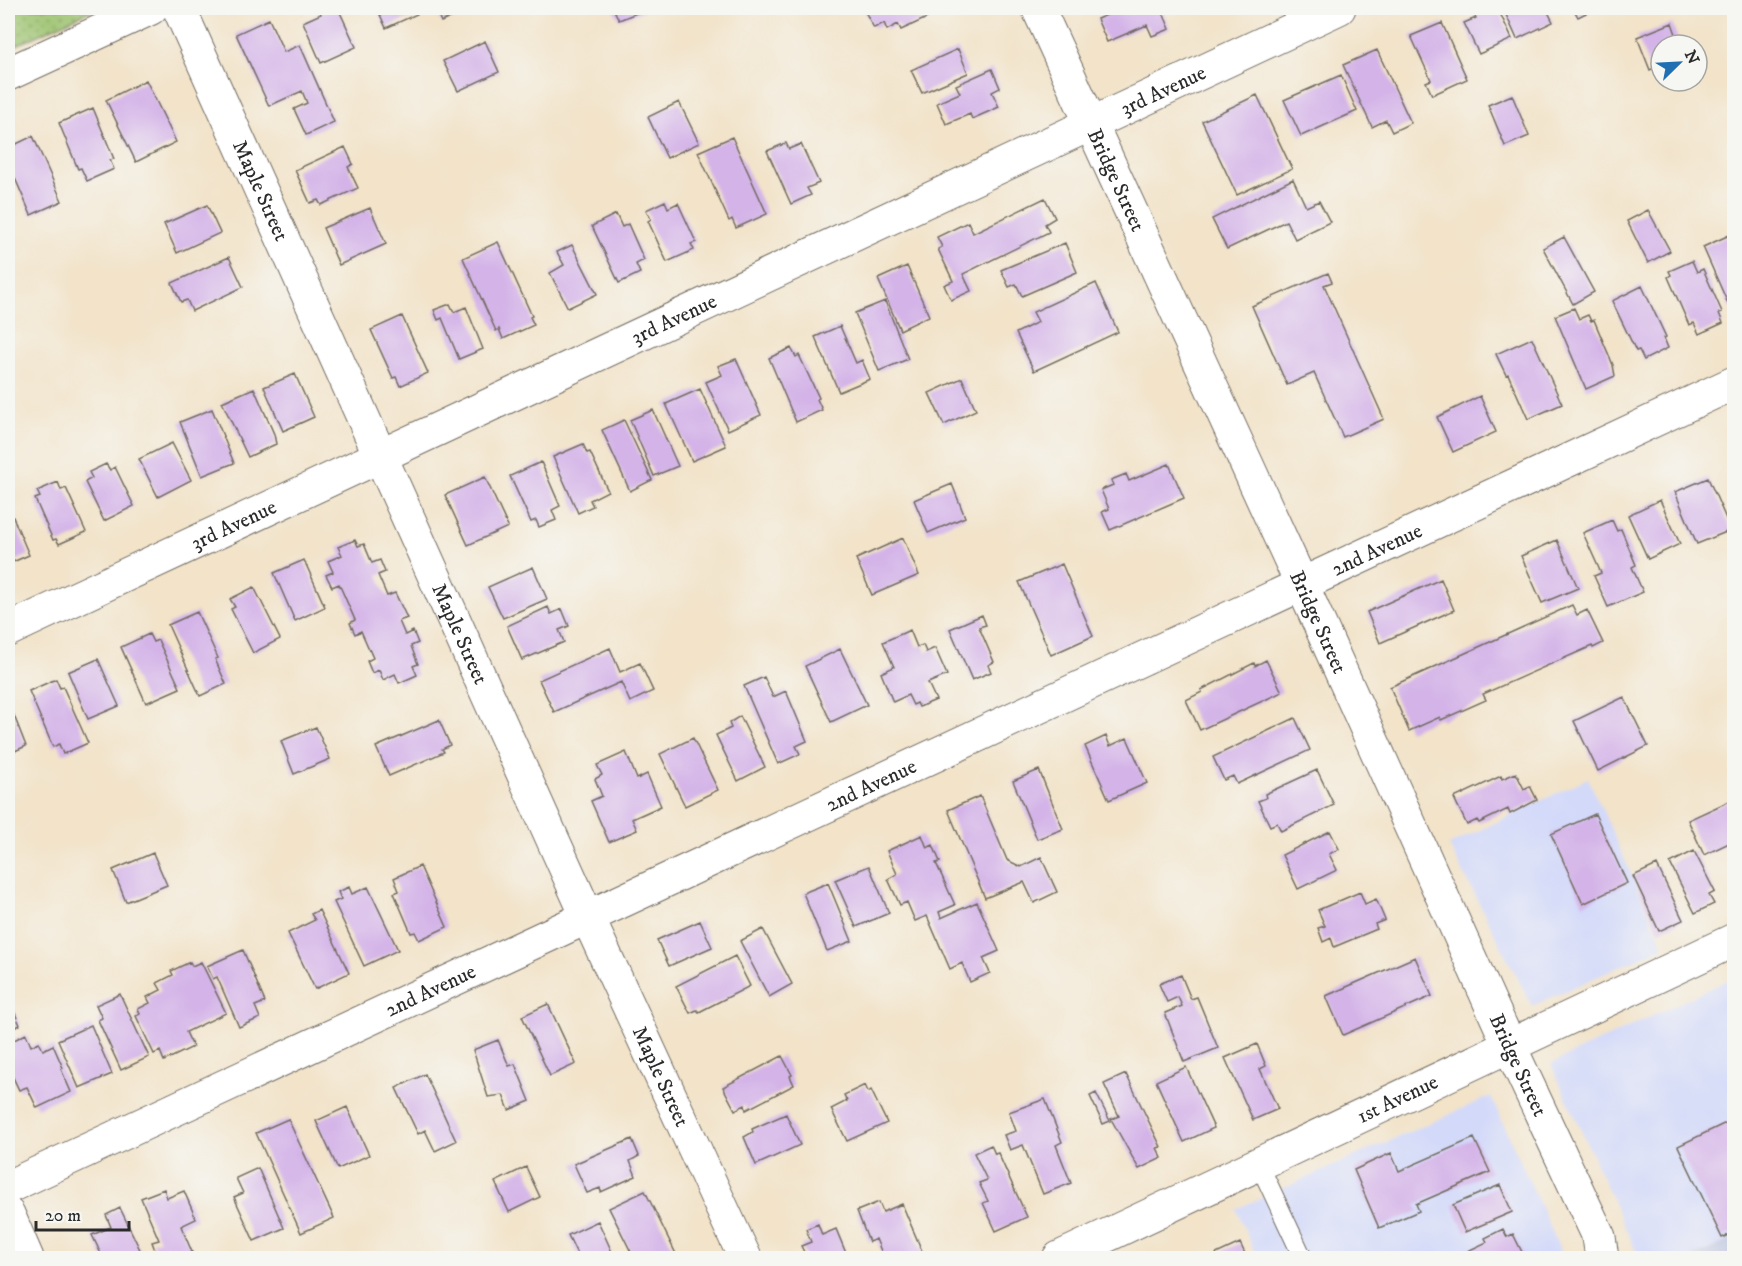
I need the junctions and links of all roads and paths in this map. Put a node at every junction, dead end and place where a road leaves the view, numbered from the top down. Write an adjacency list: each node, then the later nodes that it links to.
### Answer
1 (151, 8): 5 (street)
2 (180, 8): 8 (street, Maple Street)
3 (1038, 8): 6 (street, Bridge Street)
4 (1339, 8): 6 (street, 3rd Avenue)
5 (8, 74)
6 (1091, 125): 8 (street, 3rd Avenue); 9 (street, Bridge Street)
7 (1734, 383): 9 (street, 2nd Avenue)
8 (379, 455): 10 (street, 3rd Avenue); 11 (street, Maple Street)
9 (1302, 585): 11 (street, 2nd Avenue); 13 (street, Bridge Street)
10 (8, 630)
11 (588, 918): 15 (street, 2nd Avenue); 19 (street, Maple Street)
12 (1734, 940): 13 (street, 1st Avenue)
13 (1510, 1047): 14 (street, 1st Avenue); 17 (street, Bridge Street)
14 (1259, 1164): 20 (street, 1st Avenue); 21 (lane)
15 (8, 1187)
16 (8, 1214): 18 (street)
17 (1606, 1251)
18 (27, 1258)
19 (745, 1258)
20 (1059, 1258)
21 (1303, 1258)

